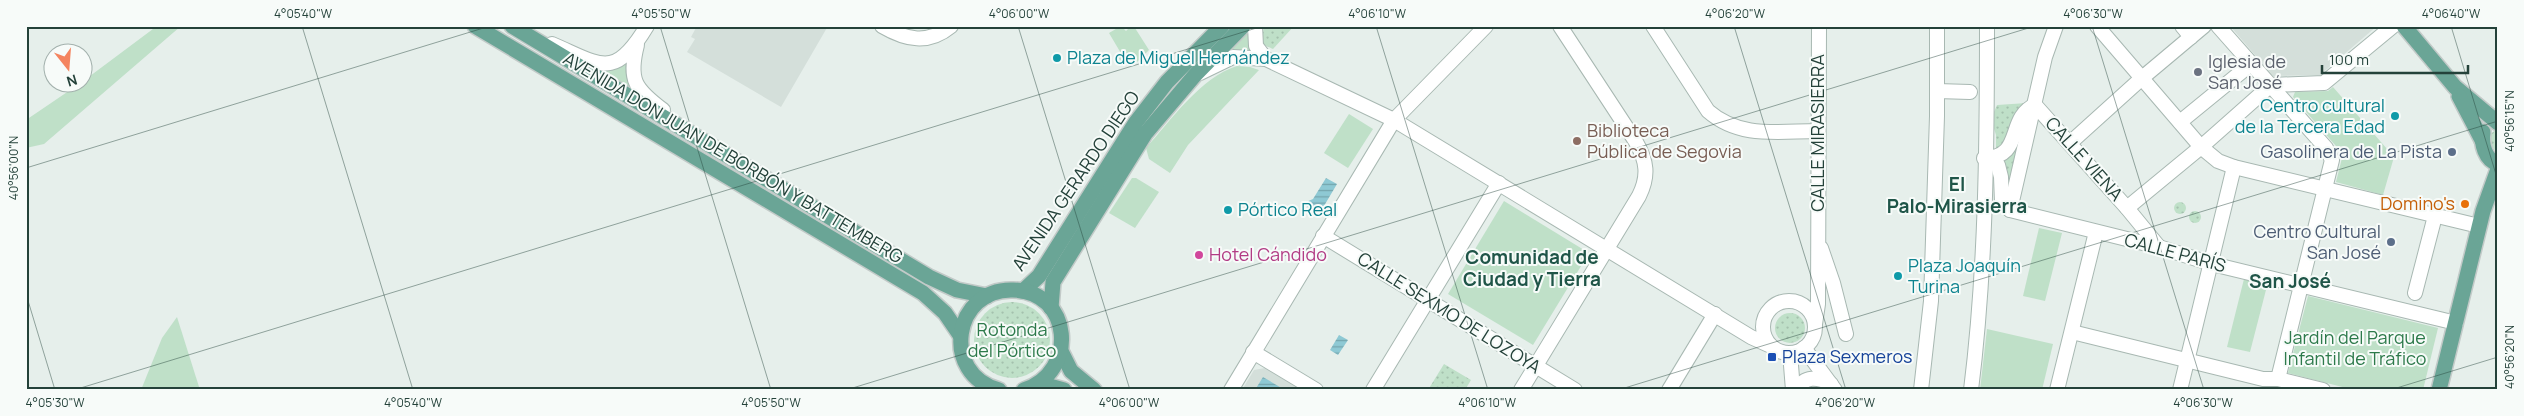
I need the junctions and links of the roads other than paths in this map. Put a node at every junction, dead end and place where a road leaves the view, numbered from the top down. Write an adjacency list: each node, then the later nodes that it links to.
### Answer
1 (475, 26): 75 (main road, AVENIDA DON JUAN DE BORBÓN Y BATTEMBERG)
2 (647, 26): 24 (street)
3 (882, 26): 4 (street)
4 (951, 26)
5 (1222, 26): 22 (main road, AVENIDA GERARDO DIEGO)
6 (1243, 26): 27 (main road, AVENIDA GERARDO DIEGO)
7 (1255, 26): 25 (street)
8 (1486, 26): 36 (street)
9 (1560, 26): 58 (street)
10 (1653, 26): 39 (street)
11 (1819, 26): 39 (street, CALLE MIRASIERRA)
12 (1937, 26): 32 (street)
13 (1987, 26): 28 (street)
14 (2056, 26): 35 (street)
15 (2097, 26): 29 (street)
16 (2182, 26): 23 (street)
17 (2204, 26): 23 (street)
18 (2218, 26): 26 (street)
19 (2394, 26): 30 (street)
20 (2404, 26): 31 (main road)
21 (514, 28): 24 (street); 42 (main road, AVENIDA DON JUAN DE BORBÓN Y BATTEMBERG)
22 (1212, 33): 62 (main road, AVENIDA GERARDO DIEGO)
23 (2191, 37): 29 (street)
24 (638, 42): 42 (street)
25 (1266, 58): 27 (street); 36 (street)
26 (2251, 64): 30 (street); 37 (street)
27 (1195, 75): 67 (main road, AVENIDA GERARDO DIEGO)
28 (1987, 78): 33 (street); 34 (street)
29 (2142, 78): 37 (street); 40 (street)
30 (2271, 85): 41 (street); 47 (street)
31 (2455, 88): 38 (main road); 38 (main road)
32 (1937, 92): 33 (street); 97 (street)
33 (1970, 92): 34 (street)
34 (1986, 105): 43 (street)
35 (2036, 105): 40 (street, CALLE VIENA); 43 (street); 48 (street)
36 (1394, 120): 46 (street); 54 (street)
37 (2180, 122): 41 (street)
38 (2493, 131): 50 (main road)
39 (1818, 132): 56 (street, CALLE MIRASIERRA)
40 (2070, 143): 49 (street, CALLE VIENA)
41 (2201, 147): 44 (street); 49 (street)
42 (713, 148): 64 (main road, AVENIDA DON JUAN DE BORBÓN Y BATTEMBERG)
43 (1984, 158): 48 (street); 98 (street)
44 (2234, 167): 47 (street); 59 (street)
45 (2496, 176): 50 (main road)
46 (1499, 183): 58 (street); 65 (street)
47 (2326, 190): 51 (street); 61 (street)
48 (2010, 210): 53 (street, CALLE PARÍS)
49 (2130, 211): 55 (street, CALLE VIENA); 57 (street, CALLE VIENA)
50 (2483, 211): 52 (main road)
51 (2435, 216): 52 (street); 63 (street)
52 (2479, 226): 70 (main road)
53 (2096, 232): 55 (street, CALLE PARÍS); 73 (street)
54 (1324, 236): 65 (street, CALLE SEXMO DE LOZOYA); 79 (street)
55 (2124, 239): 57 (street, CALLE PARÍS)
56 (1818, 241): 60 (street, CALLE MIRASIERRA); 74 (street, CALLE MIRASIERRA)
57 (2159, 247): 59 (street, CALLE PARÍS)
58 (1608, 249): 68 (street); 82 (street)
59 (2212, 264): 61 (street, CALLE PARÍS); 81 (street)
60 (1817, 285): 66 (street); 71 (street, CALLE MIRASIERRA)
61 (2302, 286): 70 (street, CALLE PARÍS); 83 (street)
62 (1023, 291): 64 (main road); 67 (main road)
63 (2415, 293)
64 (986, 296): 75 (main road)
65 (1429, 301): 82 (street, CALLE SEXMO DE LOZOYA); 91 (street)
66 (1798, 303): 69 (street); 71 (street)
67 (1051, 308): 78 (main road)
68 (1715, 314): 72 (street); 94 (street)
69 (1764, 323): 72 (street); 76 (street)
70 (2456, 323): 102 (main road)
71 (1815, 324): 77 (street)
72 (1735, 326): 76 (street)
73 (2072, 332): 81 (street); 99 (street)
74 (1846, 334)
75 (960, 336): 86 (main road)
76 (1770, 346): 80 (street)
77 (1804, 348): 80 (street); 84 (street)
78 (1061, 351): 85 (main road); 88 (main road)
79 (1253, 352): 89 (street); 90 (street)
80 (1790, 353): 95 (street)
81 (2187, 360): 83 (street); 100 (street)
82 (1535, 366): 92 (street); 93 (street, CALLE SEXMO DE LOZOYA)
83 (2278, 379): 101 (street)
84 (1833, 387): 96 (street)
85 (1030, 388): 87 (main road)
86 (999, 390)
87 (1064, 390)
88 (1094, 390)
89 (1231, 390)
90 (1316, 390)
91 (1373, 390)
92 (1521, 390)
93 (1575, 390)
94 (1669, 390)
95 (1793, 390)
96 (1797, 390)
97 (1921, 390)
98 (1971, 390)
99 (2057, 390)
100 (2180, 390)
101 (2322, 390)
102 (2438, 390)

